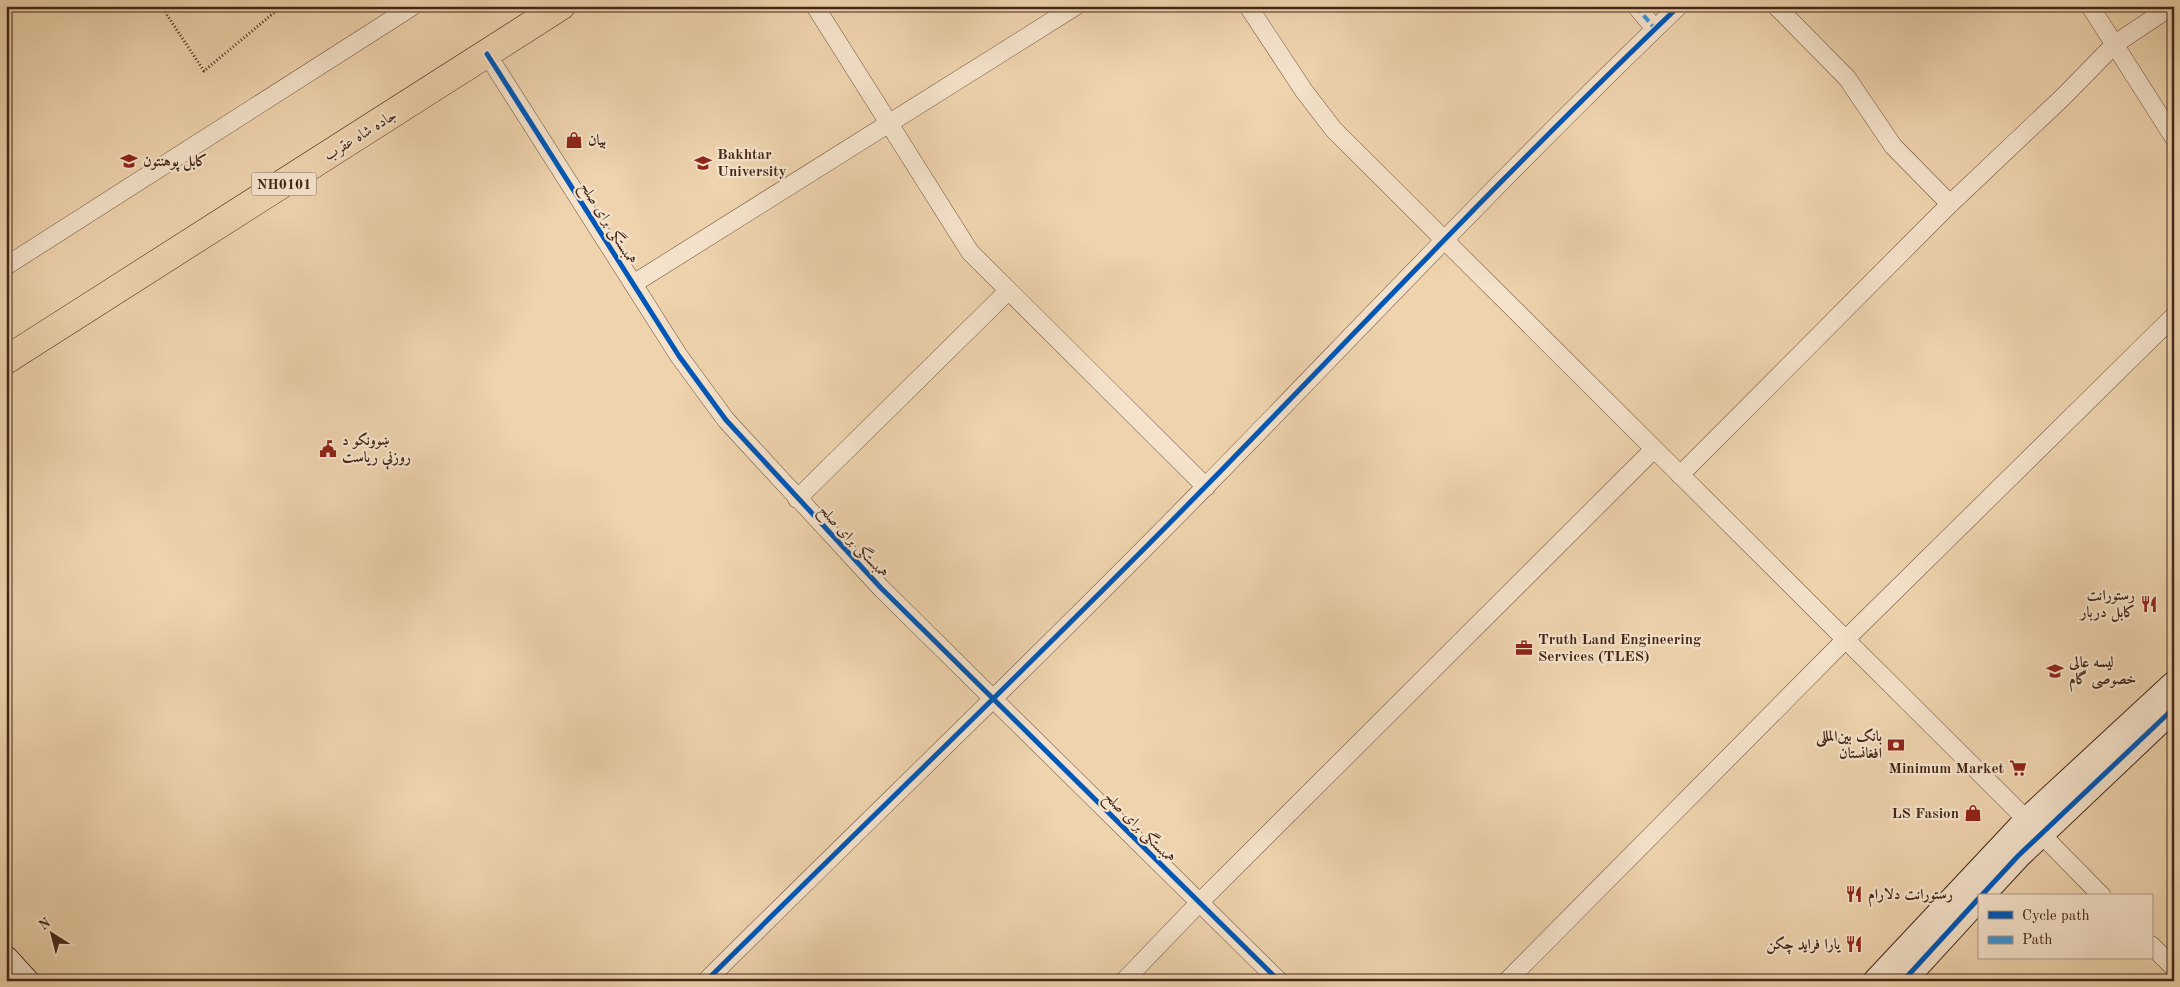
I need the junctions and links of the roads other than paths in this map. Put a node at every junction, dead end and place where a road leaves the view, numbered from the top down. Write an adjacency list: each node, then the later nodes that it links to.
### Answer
1 (413, 6): 18 (street)
2 (561, 6): 13 (highway, جاده شاه عقرب / NH0101)
3 (816, 6): 14 (street)
4 (1076, 6): 14 (street)
5 (1248, 6): 17 (street)
6 (1636, 6): 11 (street)
7 (1679, 6): 11 (street)
8 (1776, 6): 16 (street)
9 (2090, 6): 12 (street)
10 (2172, 6): 12 (street)
11 (1655, 29): 17 (street)
12 (2115, 44): 15 (street); 16 (street)
13 (487, 54): 19 (street, همبستگی برای صلح); 22 (highway, جاده شاه عقرب / NH0101)
14 (890, 123): 19 (street); 20 (street)
15 (2174, 138)
16 (1950, 204): 24 (street)
17 (1444, 241): 23 (street); 25 (street)
18 (6, 266)
19 (634, 284): 26 (street, همبستگی برای صلح)
20 (1008, 291): 25 (street); 26 (street)
21 (2174, 316): 27 (street)
22 (6, 360)
23 (1654, 449): 24 (street); 35 (street)
24 (1680, 475): 27 (street)
25 (1206, 486): 29 (street)
26 (797, 499): 29 (street, همبستگی برای صلح)
27 (1845, 640): 31 (street); 43 (street)
28 (2174, 684): 31 (main road)
29 (993, 700): 35 (street, همبستگی برای صلح); 40 (street)
30 (2174, 708): 31 (main road)
31 (2034, 827): 32 (main road); 33 (street); 44 (main road)
32 (1982, 894)
33 (2100, 894)
34 (1978, 899): 45 (main road)
35 (1199, 903): 41 (street); 42 (street, همبستگی برای صلح)
36 (2152, 946): 38 (street)
37 (6, 959): 39 (main road)
38 (2174, 968)
39 (26, 981)
40 (706, 981)
41 (1124, 981)
42 (1279, 981)
43 (1507, 981)
44 (1876, 981)
45 (1903, 981)

